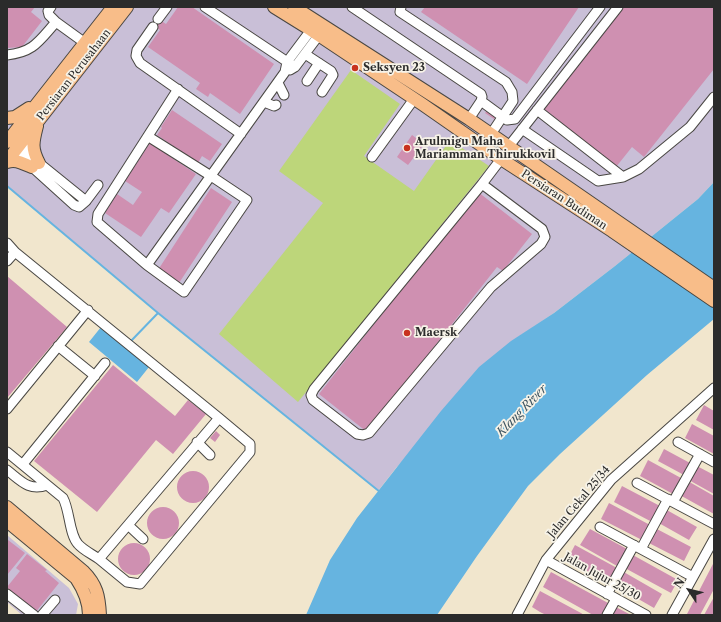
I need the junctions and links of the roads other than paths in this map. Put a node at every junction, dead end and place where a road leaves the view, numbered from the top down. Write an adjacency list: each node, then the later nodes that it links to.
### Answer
1 (51, 7): 12 (street)
2 (113, 7): 14 (main road, Persiaran Perusahaan)
3 (127, 7): 34 (main road, Persiaran Perusahaan)
4 (167, 7): 22 (street)
5 (205, 7): 18 (street)
6 (274, 7): 13 (main road, Persiaran Budiman)
7 (294, 7): 33 (main road, Persiaran Budiman)
8 (352, 7): 27 (street)
9 (401, 7): 31 (street)
10 (600, 7): 31 (street)
11 (618, 7): 30 (street)
12 (56, 22): 14 (street); 16 (street)
13 (315, 33): 15 (street); 18 (street); 26 (main road, Persiaran Budiman)
14 (85, 43): 19 (main road, Persiaran Perusahaan)
15 (305, 54): 17 (street); 18 (street)
16 (7, 55)
17 (319, 63): 20 (street); 23 (street)
18 (291, 65): 21 (street)
19 (60, 74): 32 (main road); 39 (main road, Persiaran Perusahaan)
20 (307, 81)
21 (278, 83): 24 (street); 28 (street)
22 (178, 89): 36 (street); 38 (street)
23 (322, 92)
24 (284, 95)
25 (714, 97): 47 (street)
26 (414, 99): 42 (street); 43 (main road, Persiaran Budiman)
27 (481, 101): 31 (street); 33 (street)
28 (264, 102): 29 (street); 36 (street)
29 (276, 105)
30 (537, 110): 35 (street); 47 (street)
31 (502, 117): 37 (street)
32 (7, 118)
33 (469, 119): 37 (main road, Persiaran Budiman)
34 (39, 121): 40 (main road, Persiaran Perusahaan); 45 (main road)
35 (522, 129): 41 (street); 47 (street)
36 (241, 134): 46 (street)
37 (491, 134): 41 (main road, Persiaran Budiman)
38 (149, 137): 46 (street); 54 (street)
39 (8, 138): 40 (main road, Persiaran Perusahaan)
40 (19, 146): 44 (main road, Persiaran Perusahaan); 45 (street)
41 (509, 146): 50 (main road, Persiaran Budiman)
42 (372, 157)
43 (501, 159): 48 (street); 50 (main road, Persiaran Budiman)
44 (7, 162): 45 (main road)
45 (36, 165): 49 (street)
46 (211, 176): 54 (street); 54 (street)
47 (623, 177)
48 (482, 184): 48 (street)
49 (98, 185)
50 (616, 228): 55 (main road, Persiaran Budiman); 56 (main road, Persiaran Budiman)
51 (7, 243): 52 (street)
52 (15, 252): 53 (street); 57 (street)
53 (7, 261)
54 (148, 265)
55 (714, 288)
56 (714, 301)
57 (88, 310): 58 (street); 63 (street)
58 (58, 346): 60 (street); 62 (street)
59 (105, 363): 60 (street)
60 (95, 376): 70 (street)
61 (714, 388): 85 (street, Jalan Cekal 25/34)
62 (7, 409)
63 (219, 418): 64 (street); 84 (street)
64 (197, 442): 68 (street); 78 (street)
65 (678, 442): 67 (street)
66 (7, 452): 70 (street)
67 (700, 454): 69 (street); 74 (street)
68 (210, 455)
69 (714, 462)
70 (23, 464): 73 (street)
71 (7, 470): 73 (street)
72 (637, 483): 74 (street)
73 (47, 485): 84 (street)
74 (671, 501): 77 (street); 82 (street)
75 (7, 507): 95 (main road)
76 (7, 521): 94 (main road)
77 (714, 524)
78 (128, 525): 80 (street); 84 (street)
79 (600, 527): 82 (street)
80 (143, 539)
81 (714, 539): 83 (street)
82 (637, 547): 86 (street); 88 (street)
83 (711, 552): 86 (street)
84 (99, 559)
85 (546, 560): 88 (street, Jalan Jujur 25/30); 91 (street, Jalan Cekal 25/34)
86 (693, 577): 98 (street)
87 (7, 594): 92 (street)
88 (607, 594): 89 (street, Jalan Jujur 25/30)
89 (616, 599): 96 (street); 97 (street, Jalan Jujur 25/30)
90 (55, 600): 93 (street)
91 (521, 614)
92 (34, 615)
93 (42, 615)
94 (89, 615)
95 (100, 615)
96 (607, 615)
97 (646, 615)
98 (672, 615)

